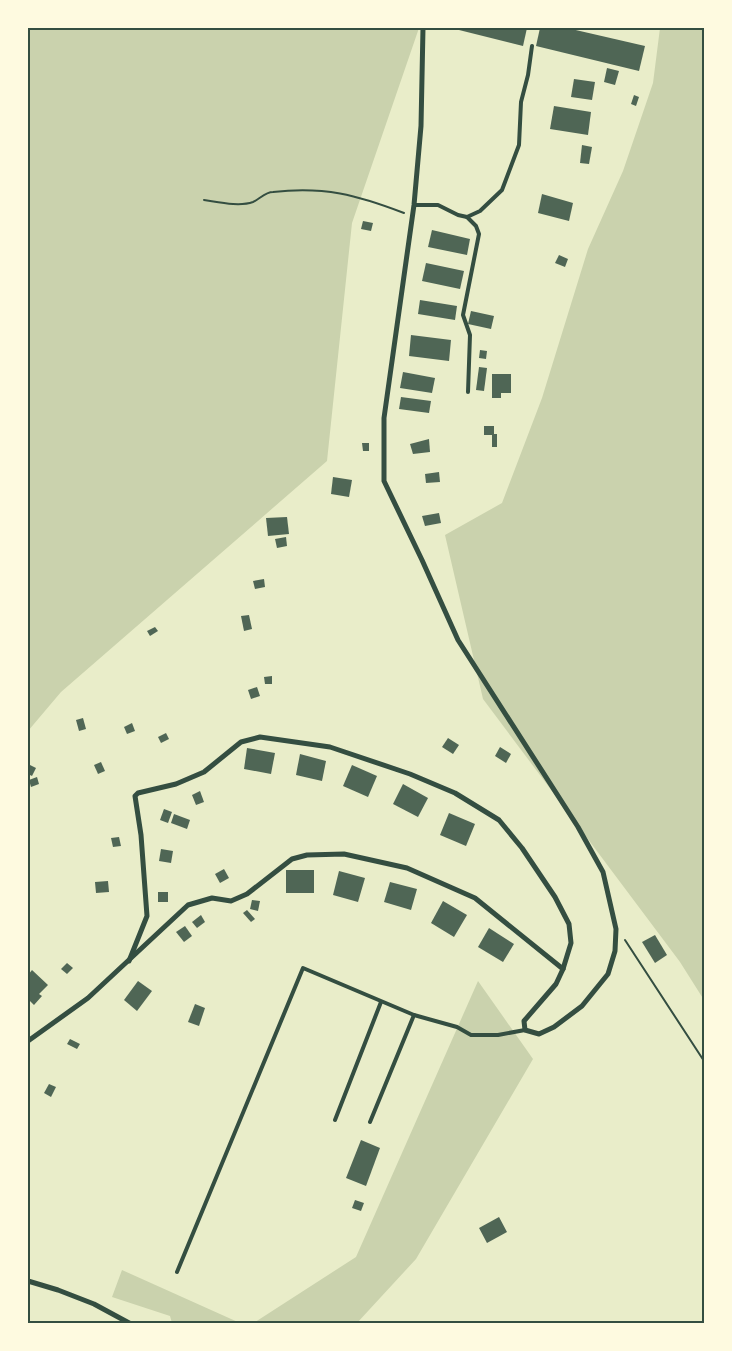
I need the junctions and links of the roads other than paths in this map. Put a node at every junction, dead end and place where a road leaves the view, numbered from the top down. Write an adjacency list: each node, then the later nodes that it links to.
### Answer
1 (423, 28): 3 (street)
2 (532, 46): 4 (lane)
3 (414, 205): 4 (lane); 10 (street)
4 (467, 217): 5 (lane)
5 (468, 392)
6 (129, 961): 7 (street); 7 (street); 11 (street)
7 (563, 969): 10 (street)
8 (382, 1002): 9 (lane); 12 (lane); 14 (lane)
9 (414, 1015): 10 (lane); 13 (lane)
10 (525, 1030)
11 (28, 1041)
12 (335, 1120)
13 (370, 1122)
14 (177, 1272)
15 (28, 1281): 16 (street)
16 (131, 1324)

